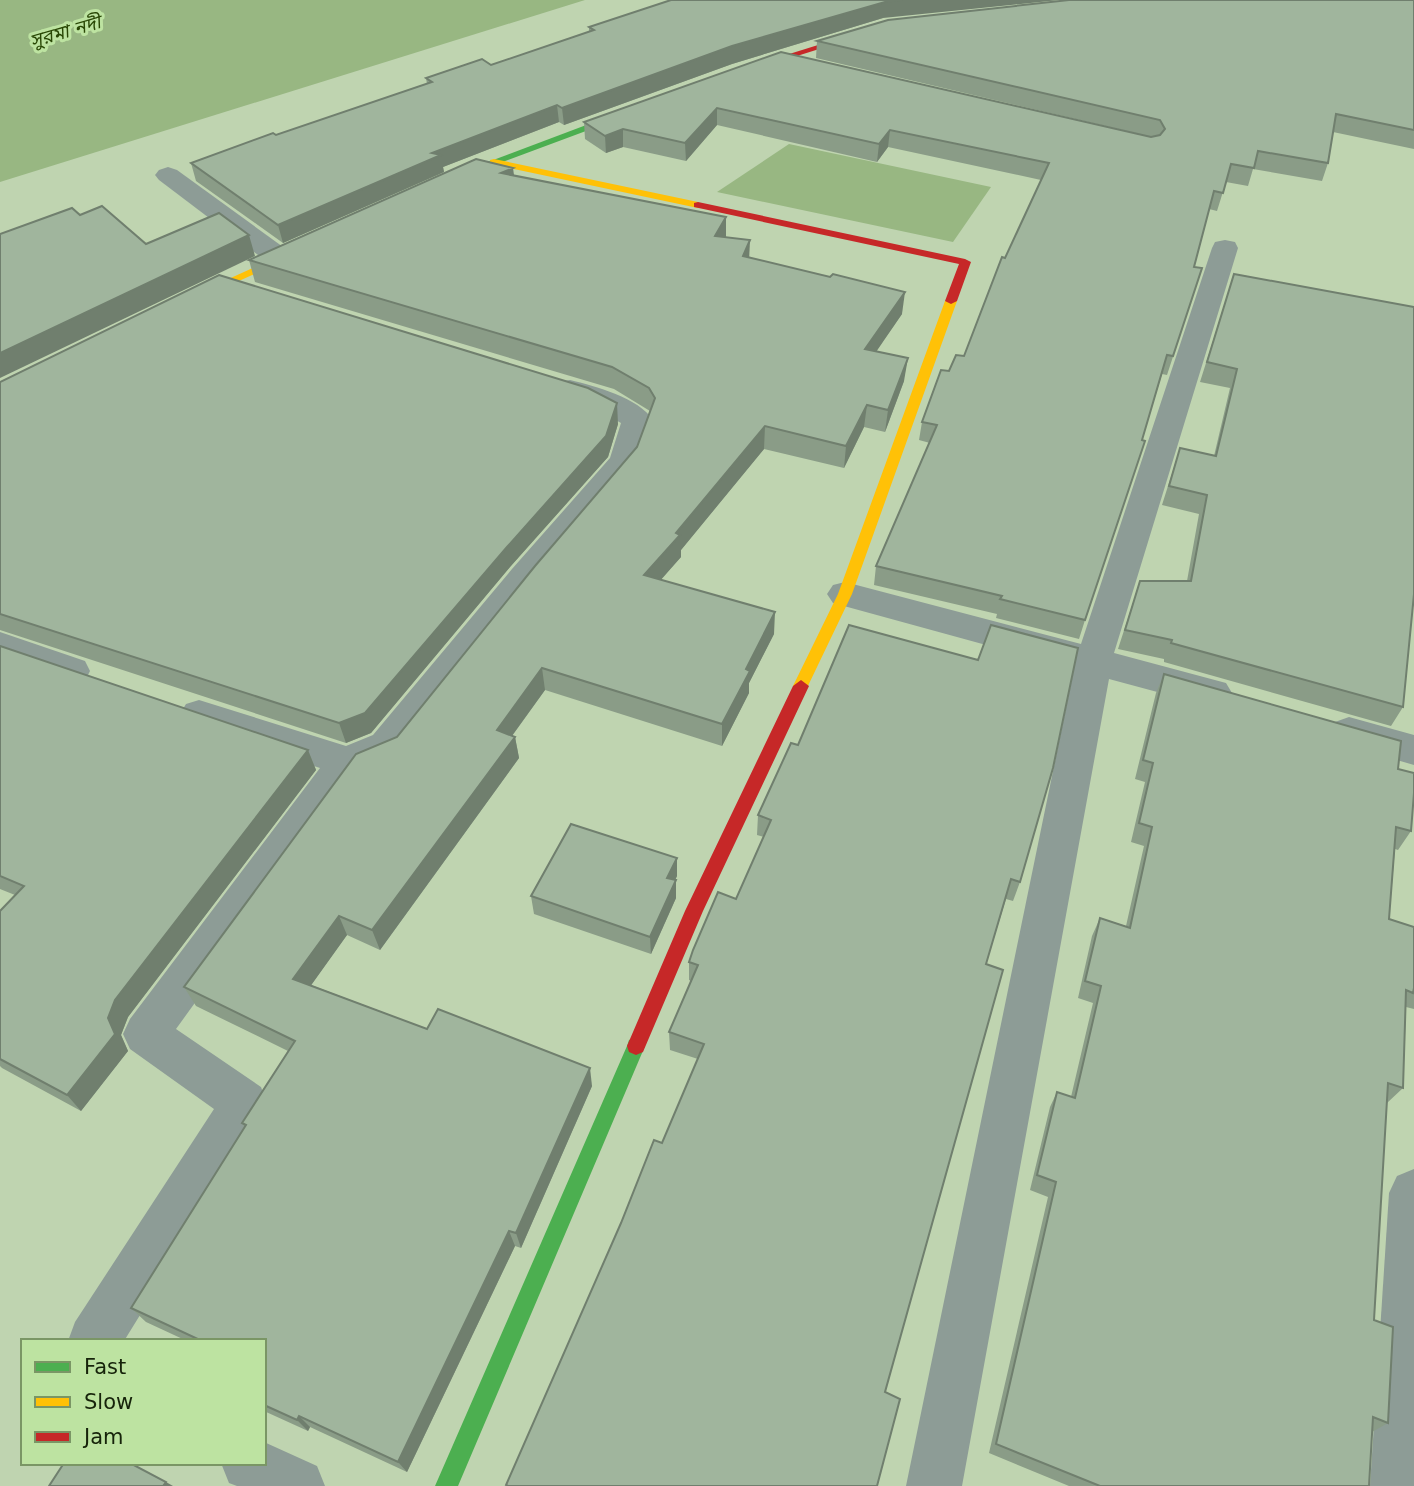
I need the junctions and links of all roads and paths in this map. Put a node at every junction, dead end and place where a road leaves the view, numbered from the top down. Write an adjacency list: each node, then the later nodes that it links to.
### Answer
1 (884, 28): 2 (street)
2 (777, 59): 3 (street); 4 (street)
3 (830, 71)
4 (727, 75)
5 (650, 104): 14 (street)
6 (168, 175): 9 (street)
7 (318, 241): 9 (street)
8 (1225, 248): 16 (street)
9 (280, 258): 10 (street)
10 (223, 283): 11 (street); 12 (street)
11 (263, 295)
12 (174, 308)
13 (538, 379): 22 (street)
14 (845, 594): 16 (street); 27 (street)
15 (0, 645): 17 (street)
16 (1094, 659): 18 (street); 28 (street)
17 (99, 680)
18 (1241, 701)
19 (174, 706): 22 (street)
20 (1321, 723): 21 (street)
21 (1414, 750)
22 (347, 762): 24 (street)
23 (1414, 1194): 29 (street)
24 (95, 1339)
25 (253, 1465): 26 (street)
26 (297, 1486)
27 (446, 1486)
28 (933, 1486)
29 (1398, 1486)

